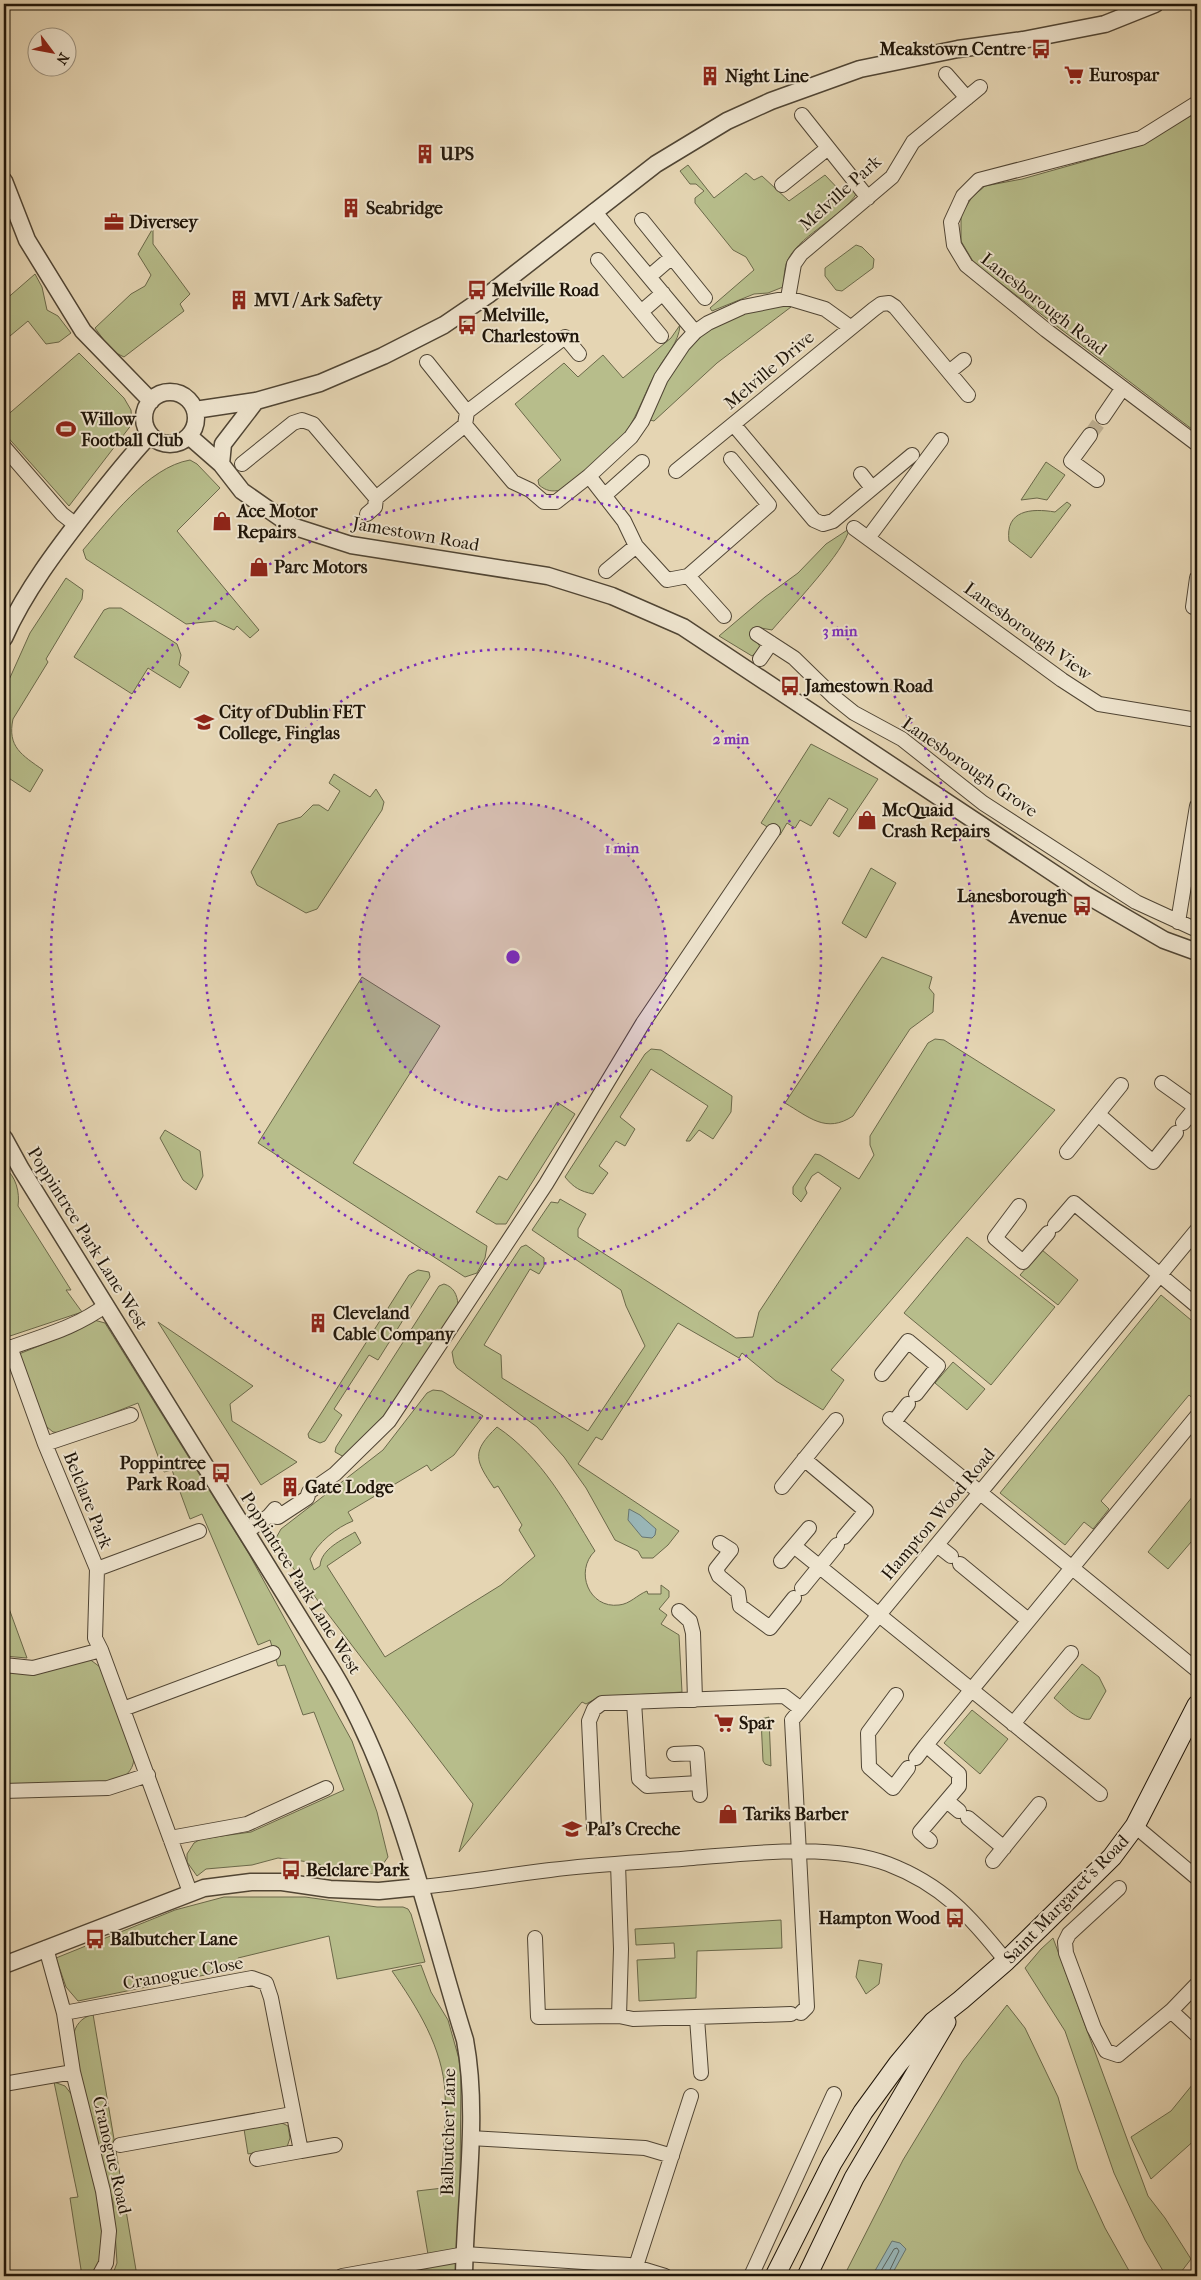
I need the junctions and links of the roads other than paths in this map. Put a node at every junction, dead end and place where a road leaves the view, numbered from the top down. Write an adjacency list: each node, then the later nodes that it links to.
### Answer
1 (1155, 4): 11 (street)
2 (946, 74): 4 (street)
3 (980, 88): 4 (street, Melville Park)
4 (967, 98): 10 (street, Melville Park)
5 (1197, 102): 27 (street, Lanesborough Road)
6 (802, 115): 7 (street)
7 (828, 148): 9 (street); 10 (street)
8 (4, 181): 29 (street)
9 (782, 185)
10 (868, 198): 18 (street, Melville Park)
11 (594, 211): 15 (street); 30 (street)
12 (642, 220): 13 (street)
13 (672, 257): 15 (street); 17 (street)
14 (598, 260): 19 (street)
15 (650, 276): 16 (street)
16 (664, 294): 19 (street); 21 (street)
17 (705, 298)
18 (788, 298): 20 (street); 21 (street)
19 (642, 312): 22 (street)
20 (850, 327): 26 (street, Melville Drive); 34 (street, Melville Drive)
21 (695, 332): 48 (street)
22 (661, 336)
23 (579, 354): 33 (street)
24 (964, 360): 26 (street)
25 (427, 362): 33 (street)
26 (949, 372): 28 (street)
27 (1122, 389): 32 (street); 39 (street, Lanesborough Road)
28 (968, 394)
29 (151, 401): 31 (street); 36 (street)
30 (256, 401): 31 (street); 44 (street)
31 (195, 410): 37 (street)
32 (1103, 417)
33 (466, 419): 48 (street); 52 (street)
34 (734, 425): 46 (street, Melville Drive); 50 (street)
35 (1090, 434): 49 (street)
36 (150, 435): 37 (street); 54 (street)
37 (189, 436): 44 (street, Jamestown Road)
38 (941, 440): 56 (street)
39 (1197, 444)
40 (4, 447): 54 (street)
41 (912, 455): 50 (street)
42 (731, 458): 59 (street)
43 (642, 462): 51 (street)
44 (221, 464): 73 (street, Jamestown Road)
45 (242, 464): 52 (street)
46 (676, 471)
47 (861, 474): 50 (street)
48 (589, 476): 51 (street)
49 (1097, 480)
50 (872, 488)
51 (605, 494): 57 (street)
52 (376, 498): 53 (street)
53 (368, 514)
54 (76, 525): 64 (street)
55 (854, 528): 56 (street, Lanesborough View)
56 (868, 538): 68 (street, Lanesborough View)
57 (636, 546): 58 (street); 59 (street)
58 (606, 571)
59 (688, 576): 63 (street)
60 (1197, 578): 61 (street)
61 (1196, 593): 62 (street)
62 (1193, 607)
63 (724, 616)
64 (5, 634)
65 (758, 634): 66 (street, Lanesborough Grove)
66 (771, 643): 67 (street); 71 (street, Lanesborough Grove)
67 (760, 659)
68 (1197, 720)
69 (1197, 806): 71 (street)
70 (773, 831): 96 (street)
71 (1178, 922): 72 (street, Lanesborough Grove)
72 (1197, 930)
73 (1197, 952)
74 (1162, 1083): 76 (street)
75 (1122, 1086): 77 (street)
76 (1197, 1108): 77 (street)
77 (1098, 1114): 79 (street)
78 (4, 1138): 83 (street, Poppintree Park Lane West)
79 (1067, 1152)
80 (1019, 1206): 82 (street)
81 (1197, 1230): 82 (street, Hampton Wood Road)
82 (1161, 1276): 84 (street); 93 (street, Hampton Wood Road)
83 (106, 1305): 85 (street); 96 (street, Poppintree Park Lane West)
84 (1197, 1306)
85 (7, 1349): 90 (street, Belclare Park)
86 (882, 1374): 93 (street)
87 (131, 1414): 90 (street, Belclare Park)
88 (1197, 1416): 102 (street)
89 (836, 1420): 91 (street)
90 (46, 1444): 103 (street, Belclare Park)
91 (804, 1460): 92 (street); 101 (street)
92 (782, 1487)
93 (980, 1492): 98 (street, Hampton Wood Road); 102 (street)
94 (809, 1528): 99 (street)
95 (199, 1531): 103 (street, Belclare Park)
96 (246, 1532): 139 (street, Poppintree Park Lane West)
97 (720, 1543): 101 (street)
98 (937, 1545): 105 (street, Hampton Wood Road); 106 (street)
99 (794, 1546): 100 (street); 101 (street)
100 (781, 1561)
101 (820, 1566): 105 (street)
102 (1072, 1567): 106 (street); 111 (street)
103 (97, 1569): 107 (street, Belclare Park)
104 (679, 1611): 114 (street)
105 (880, 1614): 112 (street); 118 (street, Hampton Wood Road)
106 (1028, 1620): 112 (street)
107 (101, 1650): 110 (street); 117 (street, Belclare Park)
108 (273, 1653): 117 (street)
109 (1071, 1653): 119 (street)
110 (4, 1665)
111 (1197, 1670)
112 (971, 1690): 119 (street); 120 (street)
113 (896, 1695): 120 (street)
114 (695, 1700): 115 (street); 118 (street)
115 (634, 1702): 123 (street); 131 (street)
116 (1197, 1705): 130 (main road, Saint Margaret's Road)
117 (123, 1709): 124 (street, Belclare Park)
118 (801, 1709): 135 (street, Hampton Wood Road)
119 (1013, 1724): 127 (street)
120 (926, 1745): 128 (street)
121 (674, 1754): 123 (street)
122 (652, 1757): 123 (street)
123 (637, 1758)
124 (148, 1775): 126 (street); 132 (street, Belclare Park)
125 (326, 1788): 132 (street)
126 (4, 1791)
127 (1100, 1794)
128 (947, 1801): 133 (street); 134 (street)
129 (1039, 1804): 134 (street)
130 (1135, 1826): 138 (street); 144 (main road, Saint Margaret's Road)
131 (594, 1828)
132 (170, 1838): 141 (street, Belclare Park)
133 (930, 1841)
134 (1004, 1848): 136 (street)
135 (798, 1851): 137 (street); 144 (street); 151 (street, Hampton Wood Road)
136 (993, 1861)
137 (618, 1864): 139 (street); 150 (street)
138 (1197, 1878)
139 (419, 1887): 141 (street); 159 (street, Balbutcher Lane)
140 (1119, 1888): 148 (street)
141 (190, 1892): 143 (street)
142 (535, 1938): 150 (street)
143 (46, 1948): 145 (street); 149 (street, Cranogue Road)
144 (1006, 1961): 147 (main road, Saint Margaret's Road)
145 (4, 1965)
146 (1197, 1984): 148 (street)
147 (961, 2000): 163 (main road, Saint Margaret's Road); 166 (main road, Saint Margaret's Road)
148 (1170, 2012): 152 (street)
149 (64, 2013): 153 (street, Cranogue Road); 158 (street, Cranogue Close)
150 (619, 2016): 151 (street)
151 (697, 2018): 154 (street)
152 (1197, 2035)
153 (73, 2072): 155 (street); 169 (street, Cranogue Road)
154 (701, 2073)
155 (4, 2084)
156 (834, 2094): 173 (street)
157 (691, 2096): 164 (street)
158 (292, 2114): 160 (street); 162 (street, Cranogue Close)
159 (470, 2138): 164 (street); 167 (street, Balbutcher Lane)
160 (120, 2145)
161 (335, 2145): 162 (street)
162 (301, 2151): 165 (street)
163 (837, 2154): 166 (main road); 174 (main road, Saint Margaret's Road)
164 (672, 2156): 168 (street)
165 (257, 2159)
166 (860, 2167): 175 (main road, Saint Margaret's Road)
167 (464, 2254): 168 (street); 170 (street); 171 (street, Balbutcher Lane)
168 (636, 2266): 172 (street)
169 (99, 2276)
170 (342, 2276)
171 (464, 2276)
172 (665, 2276)
173 (752, 2276)
174 (775, 2276)
175 (807, 2276)

